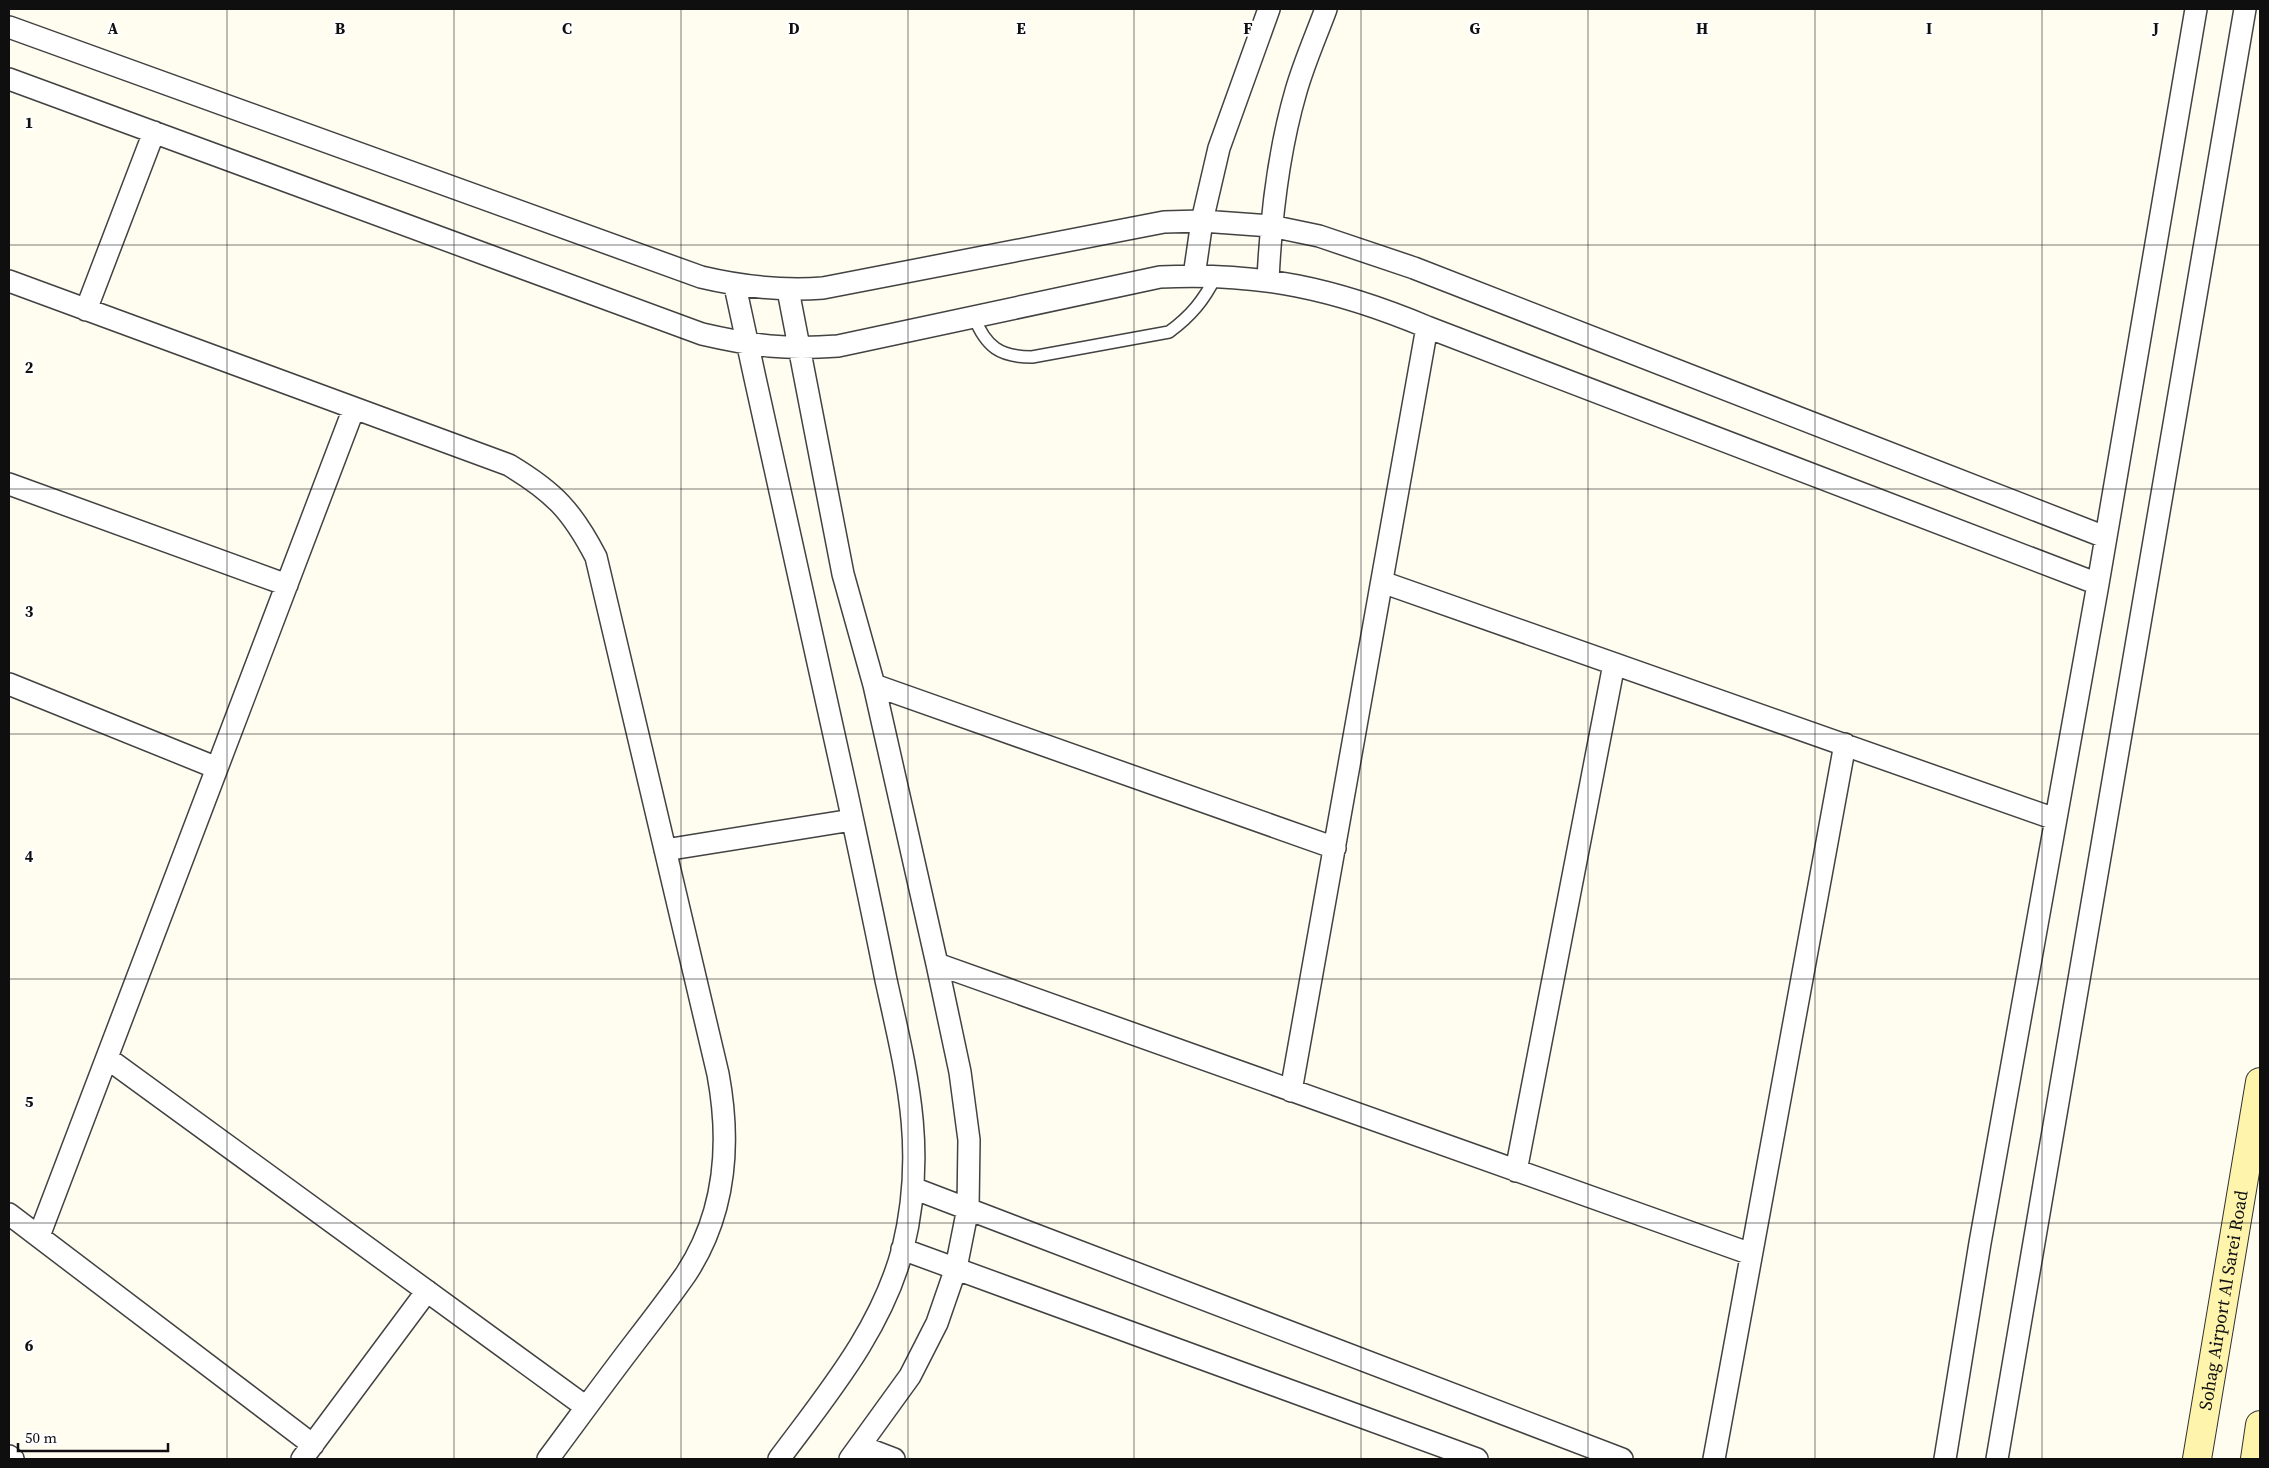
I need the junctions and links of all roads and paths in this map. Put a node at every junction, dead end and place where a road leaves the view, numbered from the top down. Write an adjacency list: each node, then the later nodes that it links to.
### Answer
1 (1268, 9): 8 (street)
2 (1326, 9): 9 (street)
3 (2196, 9): 23 (street)
4 (2244, 9): 62 (street)
5 (9, 27): 14 (street)
6 (9, 79): 7 (street)
7 (154, 132): 16 (street); 19 (street)
8 (1202, 220): 9 (street); 10 (street); 15 (street)
9 (1271, 226): 12 (street); 23 (street)
10 (1194, 276): 11 (street); 17 (street)
11 (1216, 276): 12 (street); 17 (lane)
12 (1268, 280): 18 (street)
13 (9, 281): 16 (street)
14 (735, 286): 15 (street); 19 (street)
15 (788, 290): 20 (street)
16 (86, 310): 21 (street)
17 (974, 317): 20 (street)
18 (1428, 327): 24 (street); 25 (street)
19 (748, 344): 20 (street); 33 (street)
20 (801, 349): 29 (street)
21 (354, 408): 26 (street); 35 (street)
22 (9, 484): 26 (street)
23 (2105, 537): 25 (street)
24 (1382, 582): 27 (street); 34 (street)
25 (2098, 584): 32 (street)
26 (287, 585): 31 (street)
27 (1614, 664): 30 (street); 40 (street)
28 (9, 684): 31 (street)
29 (874, 685): 34 (street); 36 (street)
30 (1845, 744): 32 (street); 46 (street)
31 (217, 768): 37 (street)
32 (2055, 819): 61 (street)
33 (852, 820): 35 (street); 41 (street)
34 (1335, 848): 39 (street)
35 (665, 850): 49 (street)
36 (936, 964): 39 (street); 42 (street)
37 (107, 1058): 44 (street); 48 (street)
38 (2260, 1082): 63 (street, Sohag Airport Al Sarei Road)
39 (1291, 1091): 40 (street)
40 (1516, 1171): 46 (street)
41 (913, 1188): 42 (street); 45 (street)
42 (968, 1208): 47 (street); 59 (street)
43 (9, 1214): 44 (street)
44 (39, 1236): 51 (street)
45 (902, 1249): 47 (street); 56 (street)
46 (1751, 1254): 60 (street)
47 (956, 1268): 52 (street); 58 (street)
48 (427, 1291): 49 (street); 51 (street)
49 (586, 1407): 55 (street)
50 (2260, 1425): 64 (street)
51 (308, 1452)
52 (855, 1453): 57 (street)
53 (9, 1456): 54 (street)
54 (13, 1459)
55 (548, 1459)
56 (779, 1459)
57 (894, 1459)
58 (1477, 1459)
59 (1622, 1459)
60 (1714, 1459)
61 (1945, 1459)
62 (1997, 1459)
63 (2197, 1459)
64 (2254, 1459)

